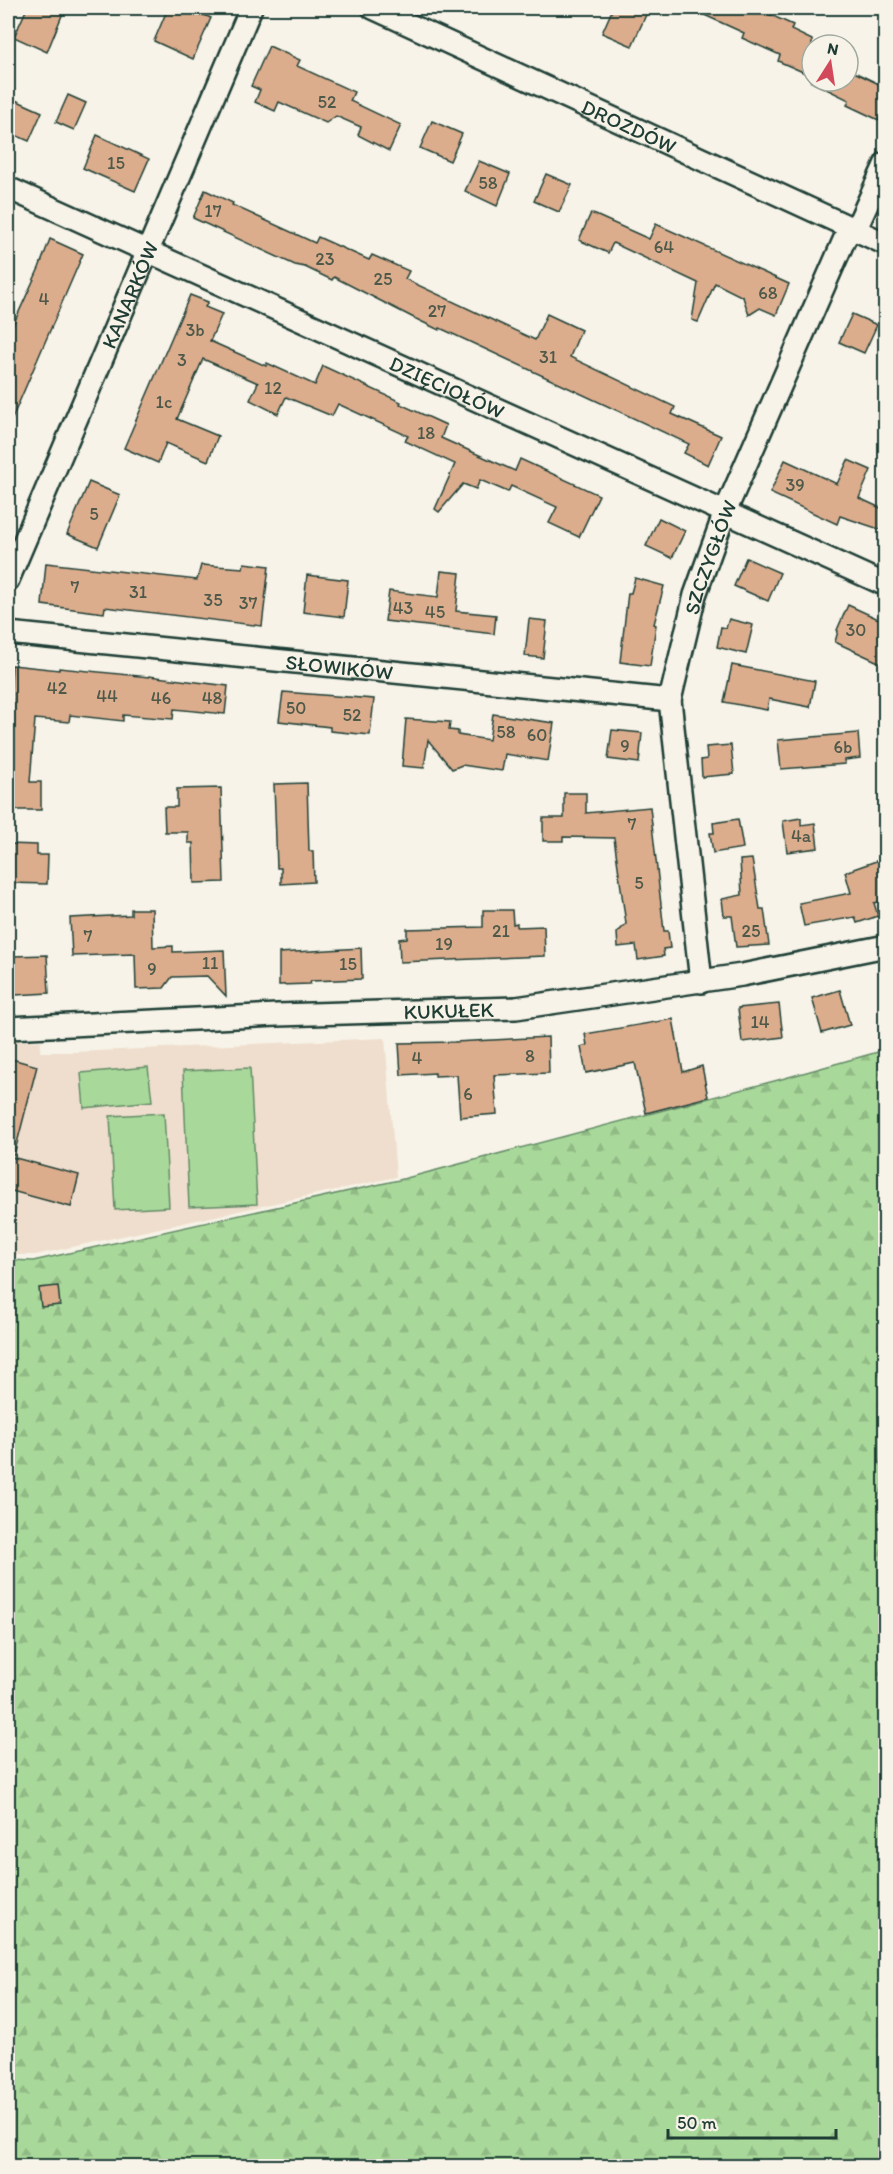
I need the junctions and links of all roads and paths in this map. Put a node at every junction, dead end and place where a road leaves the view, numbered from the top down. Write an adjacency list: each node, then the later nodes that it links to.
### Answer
1 (251, 8): 7 (street, KANARKÓW)
2 (373, 8): 5 (street, DROZDÓW)
3 (885, 163): 5 (street, SZCZYGŁÓW)
4 (8, 188): 7 (street, DZIĘCIOŁÓW)
5 (852, 229): 6 (street, DROZDÓW); 8 (street, SZCZYGŁÓW)
6 (885, 244)
7 (147, 250): 8 (street, DZIĘCIOŁÓW); 9 (street, KANARKÓW)
8 (725, 512): 10 (street, DZIĘCIOŁÓW); 12 (street, SZCZYGŁÓW)
9 (8, 580)
10 (885, 585)
11 (8, 633): 12 (street, SŁOWIKÓW)
12 (670, 700): 14 (street, SZCZYGŁÓW)
13 (885, 946): 14 (street, KUKUŁEK)
14 (701, 982): 15 (street, KUKUŁEK)
15 (8, 1028)

